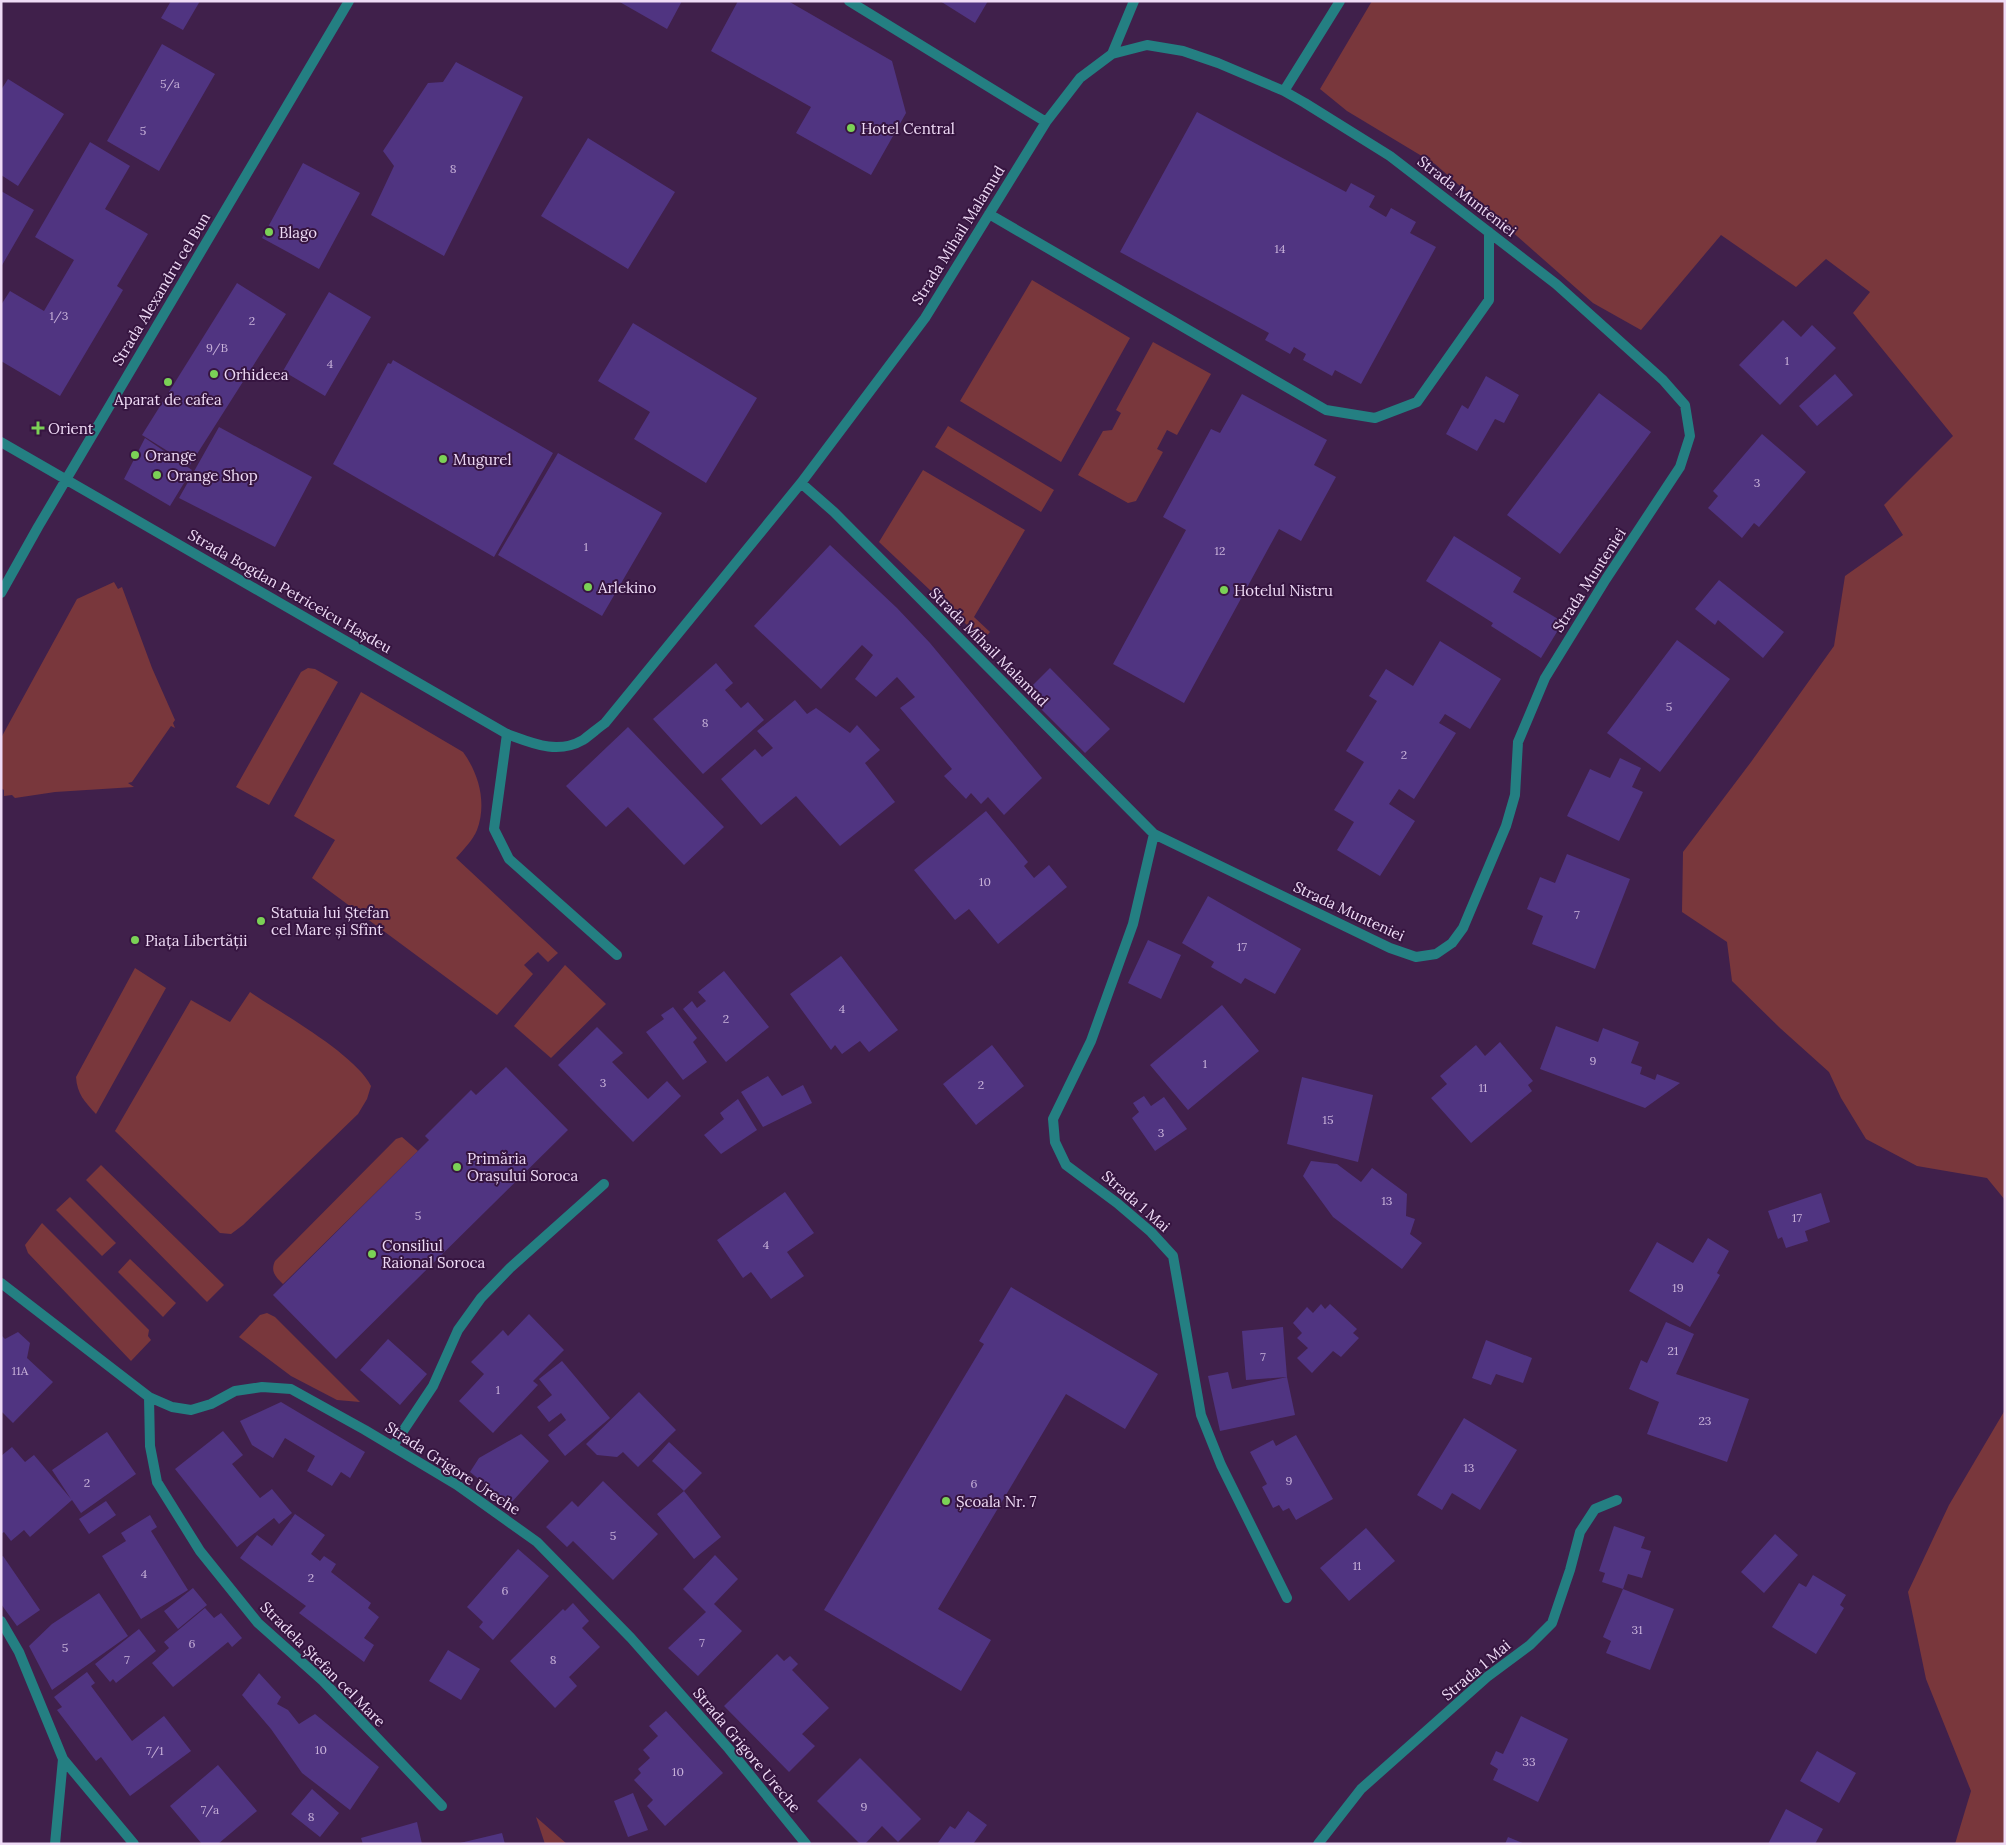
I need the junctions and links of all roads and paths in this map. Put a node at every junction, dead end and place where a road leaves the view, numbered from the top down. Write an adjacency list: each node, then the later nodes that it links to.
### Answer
1 (349, 1): 11 (street, Strada Alexandru cel Bun)
2 (849, 1): 7 (street)
3 (1134, 1): 5 (street)
4 (1340, 1): 6 (street)
5 (1112, 54): 6 (street, Strada Munteniei); 7 (street, Strada Mihail Malamud)
6 (1284, 91): 9 (street, Strada Munteniei)
7 (1046, 122): 8 (street, Strada Mihail Malamud)
8 (989, 214): 9 (street); 12 (street, Strada Mihail Malamud)
9 (1489, 232): 16 (street, Strada Munteniei)
10 (1, 442): 11 (street, Strada Bogdan Petriceicu Hașdeu)
11 (67, 479): 13 (street, Strada Alexandru cel Bun); 14 (street, Strada Bogdan Petriceicu Hașdeu)
12 (801, 483): 15 (street, Strada Mihail Malamud); 16 (street, Strada Mihail Malamud)
13 (1, 593)
14 (507, 734): 15 (street, Strada Bogdan Petriceicu Hașdeu); 17 (street)
15 (569, 745)
16 (1154, 834): 23 (street, Strada 1 Mai)
17 (617, 955)
18 (604, 1184): 21 (street)
19 (1, 1283): 20 (street, Strada Grigore Ureche)
20 (149, 1397): 21 (street, Strada Grigore Ureche); 26 (street, Stradela Ștefan cel Mare)
21 (393, 1446): 29 (street, Strada Grigore Ureche)
22 (1617, 1500): 30 (street, Strada 1 Mai)
23 (1288, 1598)
24 (1, 1621): 25 (street)
25 (63, 1759): 27 (street); 28 (street)
26 (442, 1806)
27 (55, 1844)
28 (134, 1844)
29 (806, 1844)
30 (1318, 1844)

